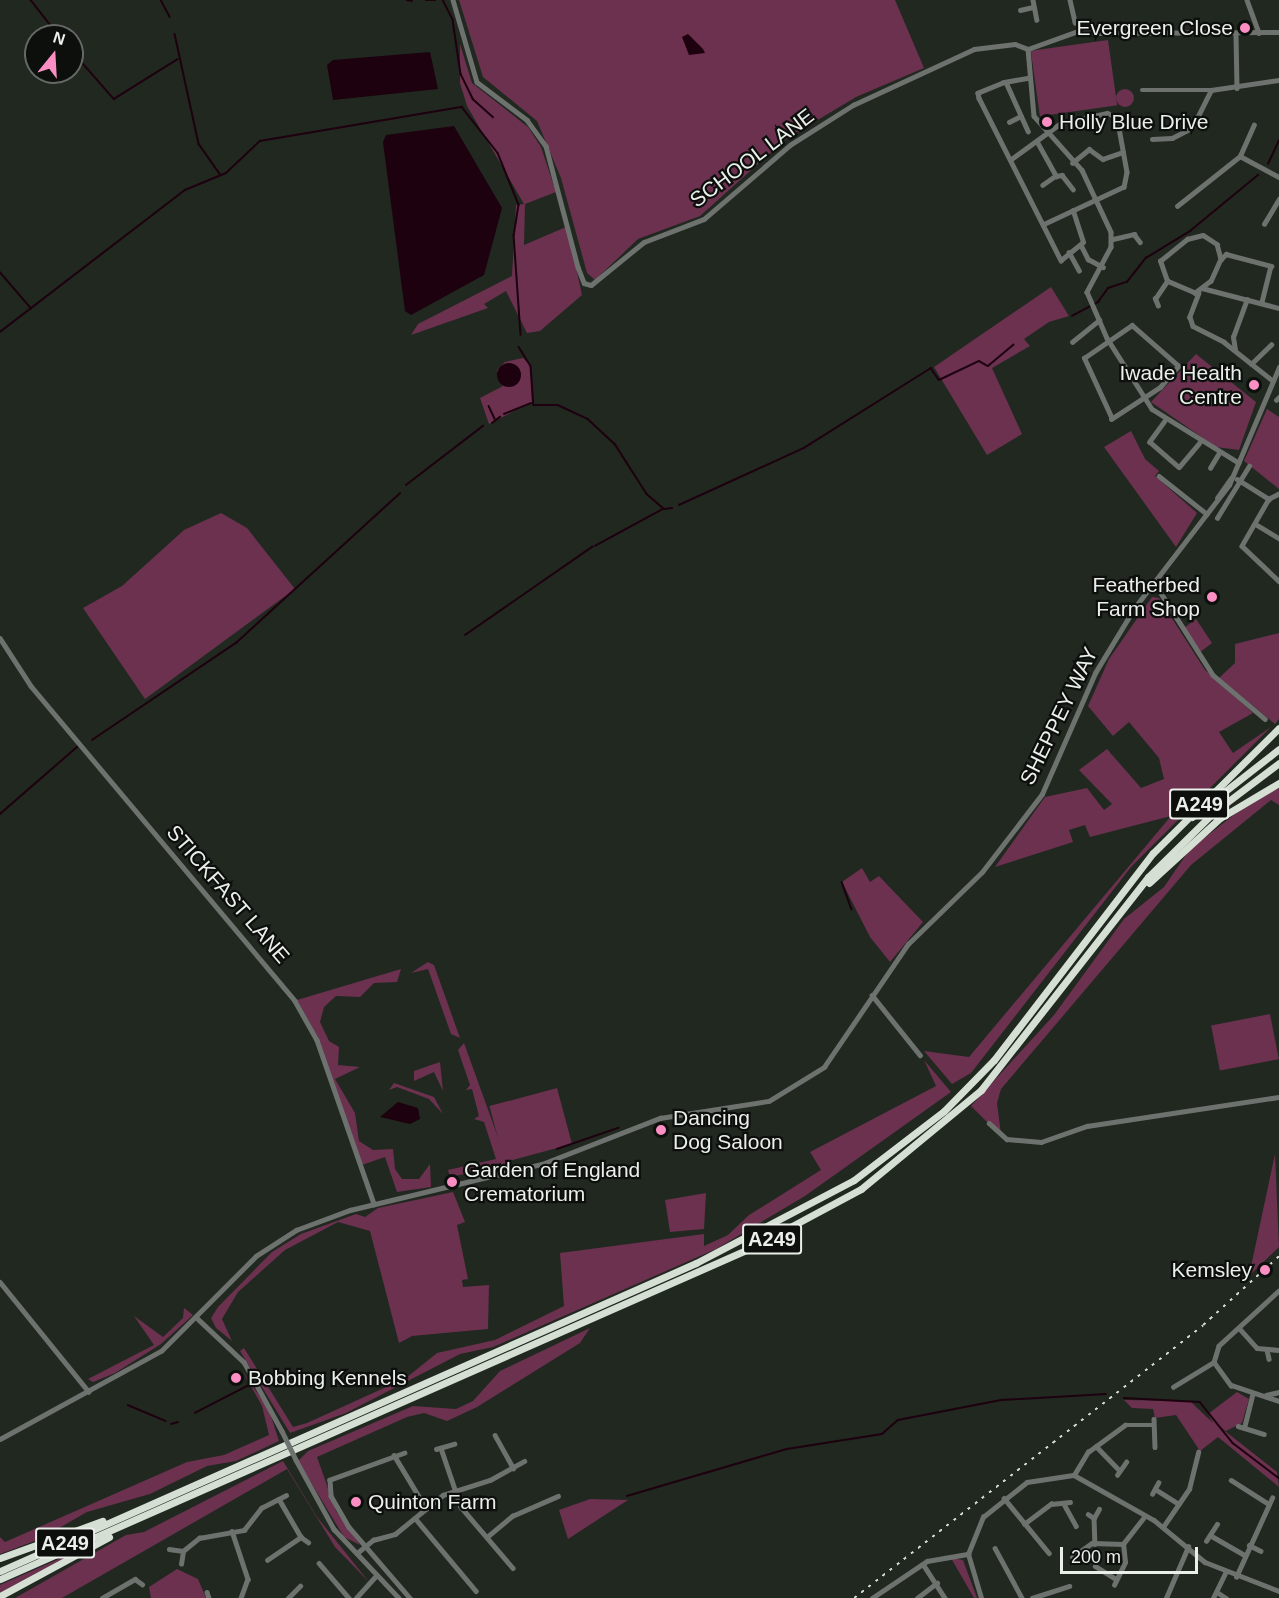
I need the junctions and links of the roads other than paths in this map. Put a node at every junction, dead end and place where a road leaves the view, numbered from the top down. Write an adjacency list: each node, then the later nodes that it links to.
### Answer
1 (453, 0): 12 (street, SCHOOL LANE)
2 (1033, 0): 5 (street)
3 (1070, 0): 8 (street)
4 (1247, 0): 10 (street)
5 (1033, 8): 6 (street); 7 (street)
6 (1020, 10)
7 (1037, 20)
8 (1081, 30): 11 (street, SCHOOL LANE); 12 (street, SCHOOL LANE)
9 (1279, 32): 10 (street, SCHOOL LANE)
10 (1259, 33): 11 (street, SCHOOL LANE)
11 (1236, 35): 16 (street)
12 (1028, 49): 13 (street)
13 (1029, 78): 15 (street); 23 (street)
14 (1279, 80): 16 (street)
15 (1006, 82): 19 (street); 28 (street)
16 (1237, 88): 18 (street)
17 (1142, 90): 18 (street)
18 (1211, 90): 24 (street)
19 (1021, 116): 20 (street); 22 (street)
20 (1009, 122)
21 (1254, 125): 27 (street)
22 (1028, 131)
23 (1048, 132): 25 (street); 26 (street); 29 (street)
24 (1152, 139)
25 (1038, 143): 28 (street); 30 (street)
26 (1123, 152): 29 (street); 35 (street)
27 (1240, 156): 31 (street); 36 (street)
28 (1010, 160): 39 (street)
29 (1072, 164): 35 (street)
30 (1056, 176): 32 (street); 33 (street)
31 (1279, 177)
32 (1043, 185)
33 (1073, 189)
34 (1279, 199): 38 (street)
35 (1096, 200): 37 (street); 40 (street)
36 (1177, 206)
37 (1073, 211): 39 (street); 42 (street)
38 (1264, 224)
39 (1043, 225): 43 (street)
40 (1113, 239): 41 (street); 45 (street)
41 (1140, 242)
42 (1081, 245): 43 (street); 45 (street)
43 (1069, 252): 46 (street)
44 (1221, 258): 47 (street); 48 (street); 50 (street)
45 (1103, 267): 53 (street)
46 (1079, 270)
47 (1167, 281): 48 (street); 51 (street)
48 (1200, 290): 49 (street); 57 (street)
49 (1246, 299): 50 (street); 54 (street)
50 (1262, 303): 52 (street)
51 (1158, 306)
52 (1279, 308)
53 (1099, 320): 55 (street); 56 (street)
54 (1233, 337): 57 (street); 59 (street)
55 (1107, 338): 63 (street); 63 (street); 63 (street)
56 (1072, 342)
57 (1224, 342): 59 (street)
58 (1271, 345): 60 (street)
59 (1235, 350): 60 (street)
60 (1251, 364): 62 (street)
61 (1279, 367): 62 (street)
62 (1272, 380): 67 (street)
63 (1144, 395): 64 (street)
64 (1165, 421): 65 (street); 65 (street)
65 (1199, 443): 66 (street)
66 (1219, 453): 67 (street); 69 (street)
67 (1239, 463): 71 (street)
68 (1249, 466): 72 (street)
69 (1210, 468)
70 (1159, 476): 75 (street)
71 (1233, 476): 72 (street); 75 (street, SHEPPEY WAY)
72 (1240, 480): 74 (street); 76 (street)
73 (1279, 494): 74 (street)
74 (1269, 499): 77 (street)
75 (1207, 514): 80 (street, SHEPPEY WAY)
76 (1217, 518)
77 (1257, 525): 78 (street); 79 (street)
78 (1279, 538)
79 (1279, 581)
80 (1154, 582): 82 (street); 89 (street, SHEPPEY WAY)
81 (0, 638): 93 (street, STICKFAST LANE)
82 (1264, 719)
83 (1279, 728): 87 (highway, A249)
84 (1279, 749): 87 (highway, A249)
85 (1279, 763): 88 (highway, A249)
86 (1279, 783): 88 (highway, A249)
87 (1126, 886): 145 (highway, A249)
88 (1136, 892): 150 (highway, A249)
89 (872, 995): 90 (street); 93 (street, SHEPPEY WAY)
90 (920, 1055)
91 (1279, 1097): 92 (street)
92 (989, 1123)
93 (374, 1204): 98 (street, SHEPPEY WAY)
94 (0, 1282): 107 (street)
95 (1279, 1291): 97 (street)
96 (1270, 1293): 97 (street)
97 (1275, 1297): 99 (street)
98 (198, 1319): 107 (street, SHEPPEY WAY); 173 (street, bridge)
99 (1240, 1329): 100 (street); 103 (street)
100 (1267, 1350): 101 (street); 102 (street)
101 (1279, 1350)
102 (1269, 1359)
103 (1214, 1362): 104 (street); 109 (street)
104 (1181, 1382): 105 (street); 106 (street)
105 (1173, 1387)
106 (1186, 1387)
107 (89, 1392): 116 (street, SHEPPEY WAY)
108 (1279, 1392): 110 (street)
109 (1252, 1395): 110 (street); 113 (street)
110 (1261, 1396): 111 (street)
111 (1279, 1401)
112 (1238, 1426): 113 (street)
113 (1244, 1428): 114 (street)
114 (1264, 1434)
115 (495, 1435): 126 (street)
116 (0, 1439)
117 (454, 1444): 133 (street)
118 (1096, 1446): 119 (street); 128 (street); 129 (street)
119 (1155, 1447)
120 (1198, 1452): 127 (street)
121 (405, 1453): 122 (street)
122 (394, 1455): 143 (street); 165 (street)
123 (524, 1461): 126 (street)
124 (1126, 1462): 128 (street)
125 (1188, 1467): 127 (street)
126 (513, 1468): 133 (street)
127 (1194, 1468): 141 (street)
128 (1119, 1470): 130 (street)
129 (1074, 1475): 136 (street); 147 (street)
130 (1116, 1476)
131 (1231, 1480): 142 (street)
132 (1158, 1483): 141 (street)
133 (453, 1493): 143 (street); 158 (street)
134 (286, 1495): 138 (street)
135 (558, 1496): 158 (street)
136 (1004, 1498): 151 (street); 175 (street)
137 (1272, 1498): 142 (street)
138 (279, 1499): 155 (street); 157 (street)
139 (1070, 1502): 140 (street)
140 (1064, 1504): 151 (street); 153 (street)
141 (1179, 1504): 154 (street)
142 (1269, 1504): 164 (street)
143 (426, 1508): 148 (street)
144 (1099, 1509): 149 (street)
145 (129, 1514): 179 (highway); 188 (highway, A249)
146 (1088, 1514): 149 (street)
147 (1144, 1517): 154 (street); 162 (street)
148 (415, 1518): 165 (street); 202 (street)
149 (1094, 1518): 161 (street)
150 (129, 1524): 193 (highway, A249); 205 (highway)
151 (1024, 1524): 169 (street)
152 (1217, 1524): 156 (street)
153 (1076, 1526)
154 (1164, 1527): 166 (street)
155 (232, 1531): 170 (street); 207 (street)
156 (1210, 1535): 159 (street); 177 (street)
157 (301, 1537): 160 (street); 172 (street)
158 (487, 1537): 187 (street)
159 (1206, 1541)
160 (308, 1542)
161 (1095, 1544): 162 (street); 178 (street)
162 (1123, 1544): 195 (street)
163 (271, 1545): 172 (street)
164 (1249, 1545): 171 (street); 177 (street)
165 (364, 1546): 173 (street); 212 (street)
166 (1188, 1547): 185 (street); 190 (street)
167 (995, 1548): 217 (street)
168 (169, 1549): 170 (street)
169 (1044, 1549): 174 (street); 176 (street)
170 (183, 1551): 182 (street)
171 (1262, 1551)
172 (276, 1553): 180 (street)
173 (357, 1553): 191 (street)
174 (1049, 1553)
175 (968, 1554): 183 (street); 216 (street)
176 (1039, 1554)
177 (1244, 1555): 192 (street)
178 (1072, 1557)
179 (0, 1558)
180 (267, 1560)
181 (319, 1563): 209 (street)
182 (181, 1564)
183 (922, 1564): 197 (street); 213 (street)
184 (1169, 1565): 185 (street)
185 (1177, 1565): 219 (street)
186 (1095, 1566): 195 (street)
187 (513, 1568)
188 (0, 1571)
189 (135, 1572): 194 (street)
190 (1225, 1573): 192 (street); 203 (street)
191 (375, 1577): 210 (street); 211 (street)
192 (1236, 1577): 201 (street)
193 (0, 1579)
194 (135, 1579): 196 (street); 204 (street)
195 (1116, 1579): 200 (street)
196 (142, 1584)
197 (937, 1584): 214 (street); 215 (street)
198 (300, 1586): 208 (street)
199 (1068, 1586): 218 (street)
200 (1114, 1586)
201 (1279, 1589)
202 (476, 1591)
203 (1217, 1592): 220 (street); 221 (street)
204 (113, 1595): 206 (street)
205 (0, 1596)
206 (102, 1598)
207 (241, 1598)
208 (288, 1598)
209 (349, 1598)
210 (356, 1598)
211 (399, 1598)
212 (410, 1598)
213 (872, 1598)
214 (917, 1598)
215 (945, 1598)
216 (981, 1598)
217 (1022, 1598)
218 (1032, 1598)
219 (1166, 1598)
220 (1213, 1598)
221 (1226, 1598)

